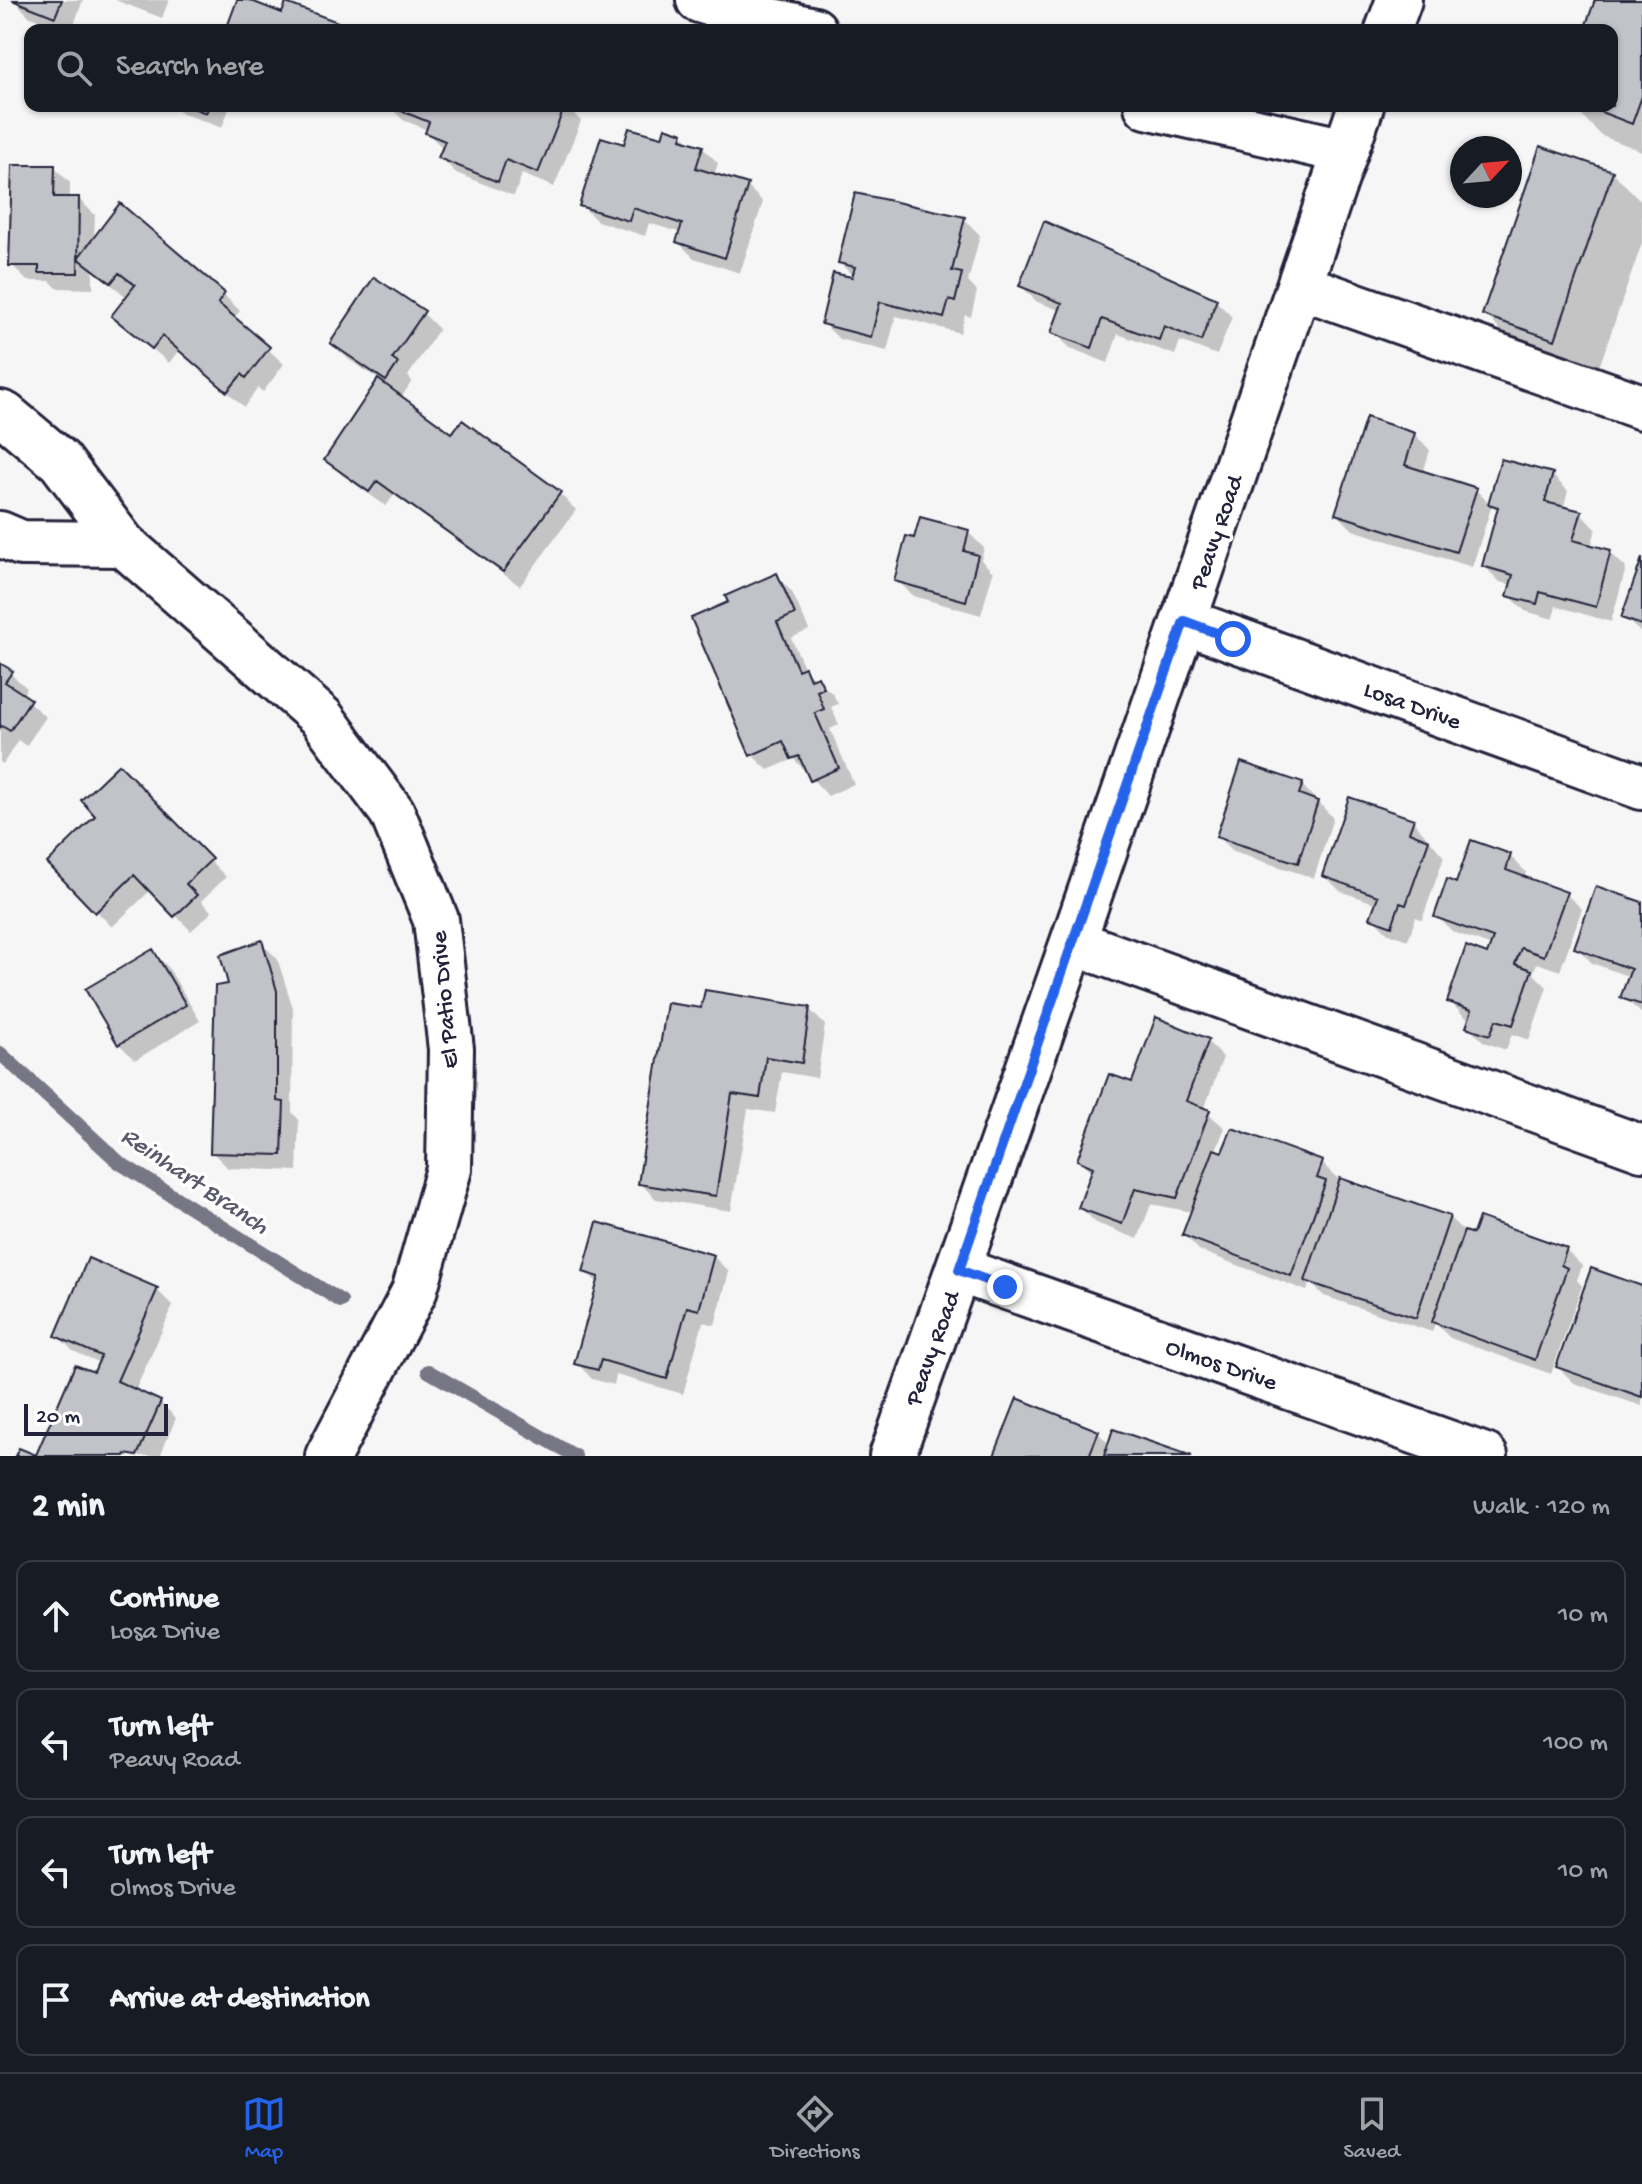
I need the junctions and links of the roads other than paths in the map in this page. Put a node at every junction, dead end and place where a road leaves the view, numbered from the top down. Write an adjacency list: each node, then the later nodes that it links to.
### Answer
1 (699, 0): 3 (street)
2 (1399, 0): 4 (street)
3 (787, 24)
4 (1390, 24)
5 (1173, 112): 7 (street)
6 (1359, 112): 7 (street, Peavy Road)
7 (1345, 151): 8 (street, Peavy Road)
8 (1300, 286): 9 (street); 13 (street, Peavy Road)
9 (1642, 407)
10 (0, 413): 12 (street, El Patio Drive)
11 (0, 534): 12 (street)
12 (123, 544): 18 (street, El Patio Drive)
13 (1184, 621): 14 (street, Losa Drive); 15 (street, Peavy Road)
14 (1642, 787)
15 (1073, 942): 16 (street); 17 (street, Peavy Road)
16 (1642, 1148)
17 (959, 1270): 19 (street, Peavy Road); 20 (street, Olmos Drive)
18 (328, 1456)
19 (892, 1456)
20 (1485, 1456)

